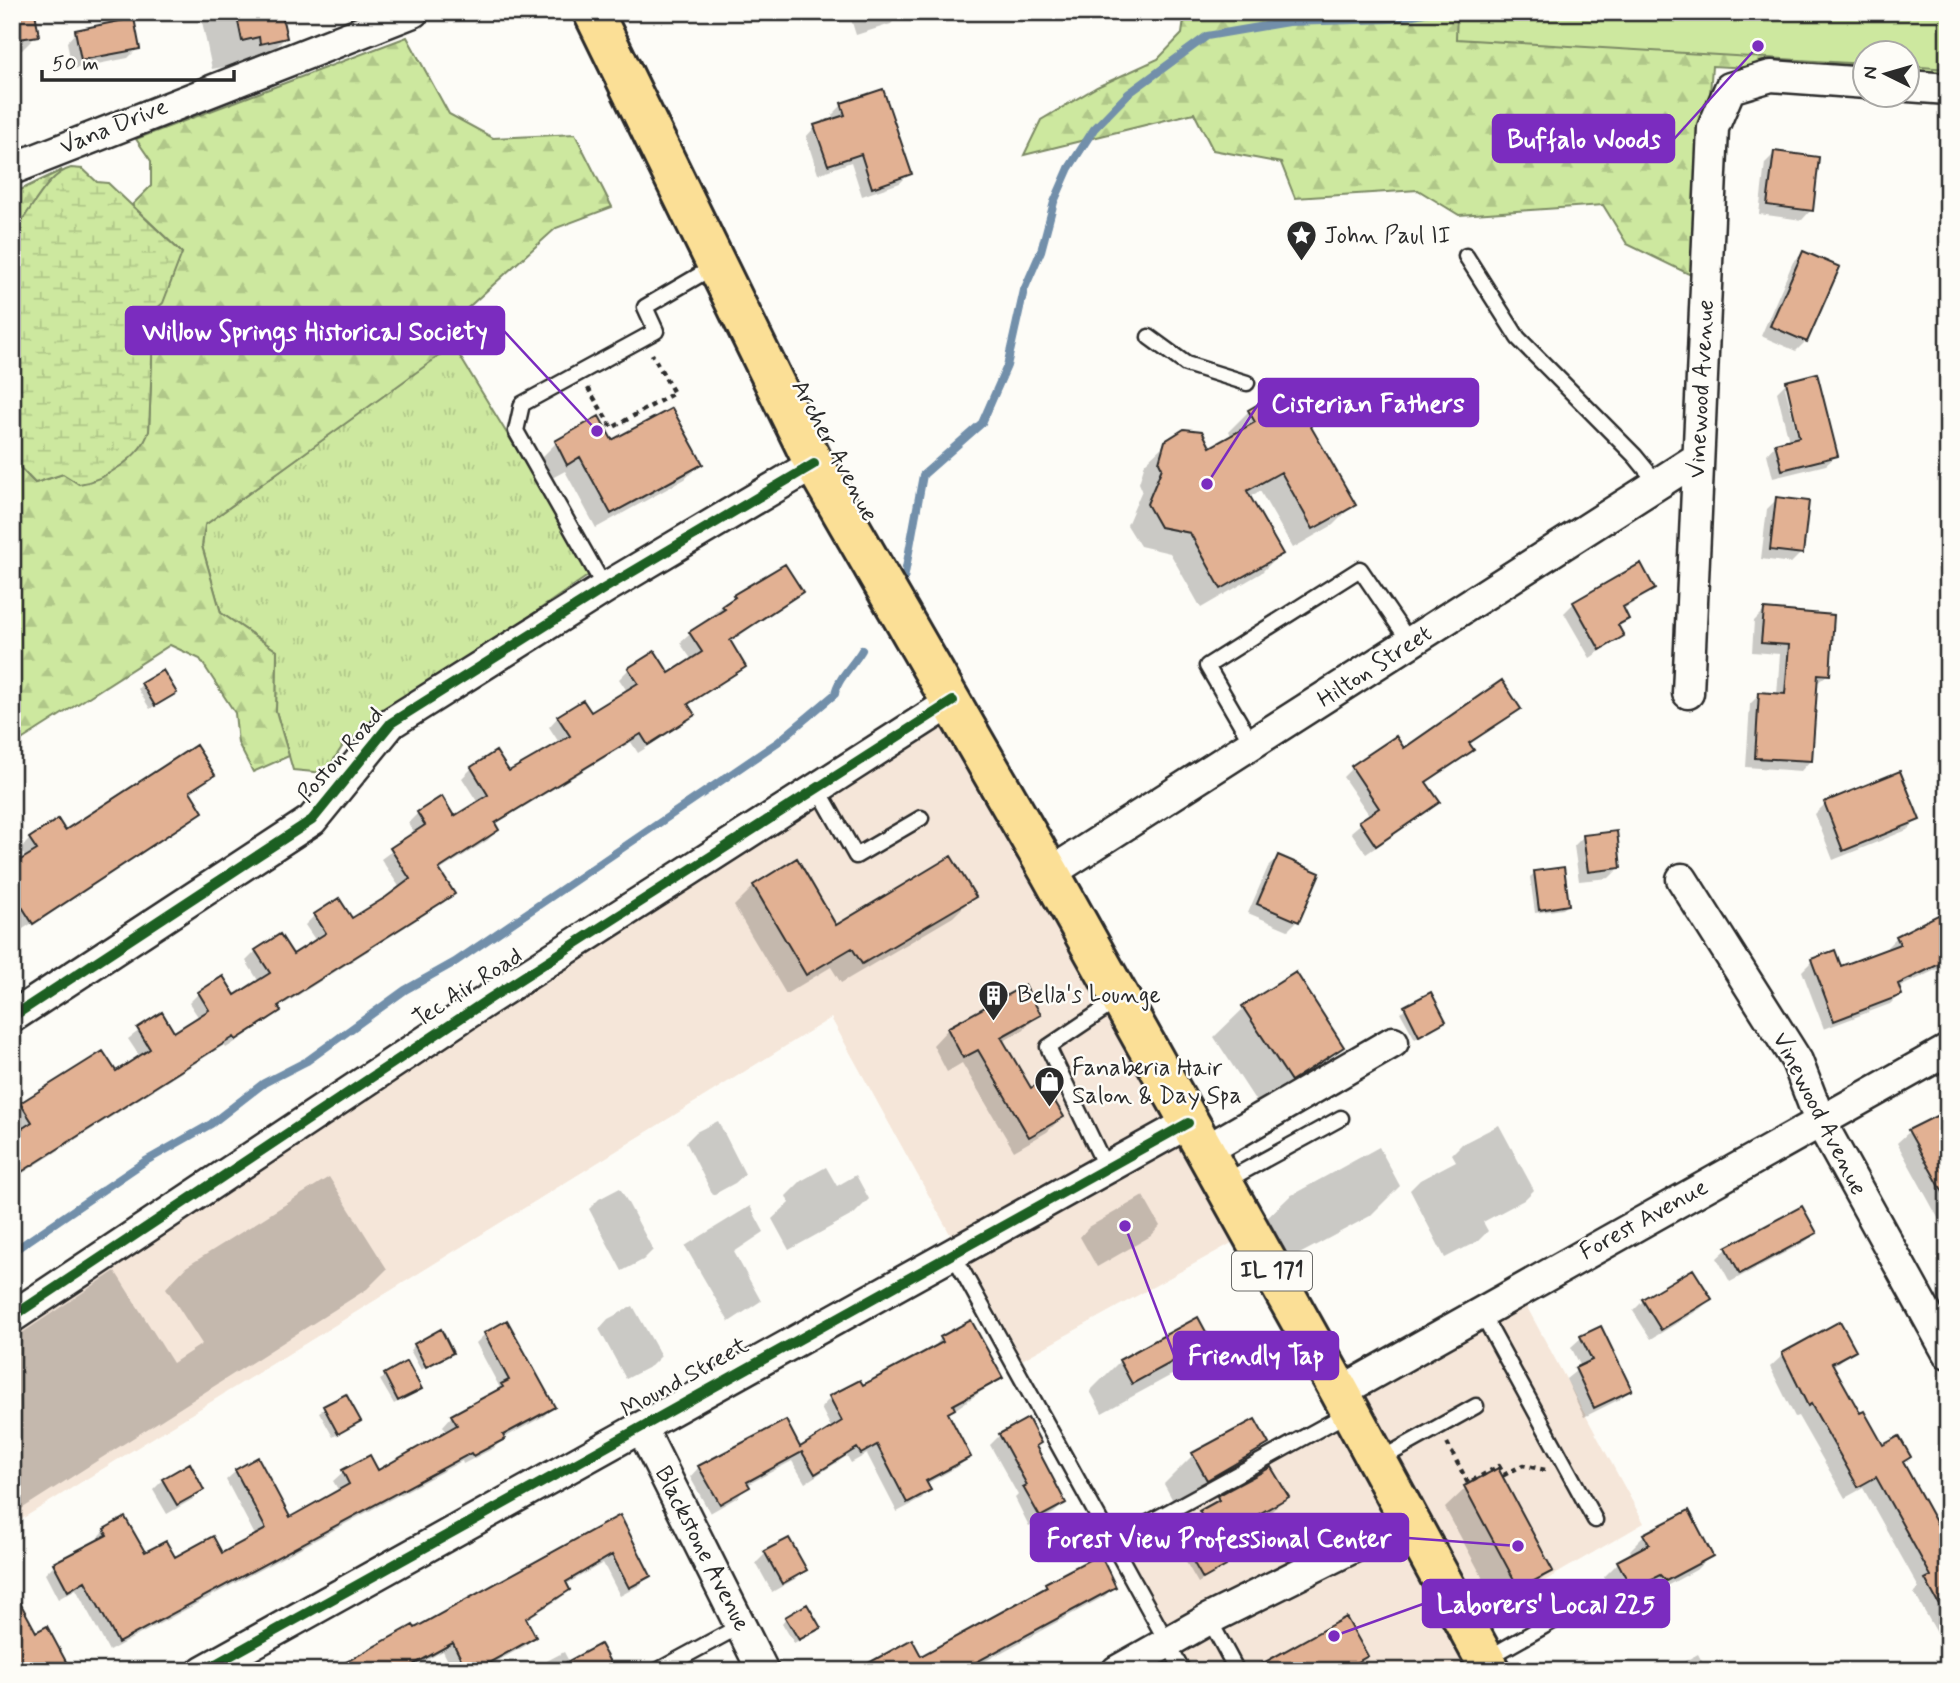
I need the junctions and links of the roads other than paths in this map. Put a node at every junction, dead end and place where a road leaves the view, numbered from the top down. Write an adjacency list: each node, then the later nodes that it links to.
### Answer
1 (413, 12): 6 (street, Vana Drive)
2 (593, 12): 8 (main road, Archer Avenue / IL 171)
3 (1852, 82): 11 (street, Vinewood Avenue)
4 (1922, 87): 5 (street)
5 (1948, 89)
6 (12, 169)
7 (1466, 256): 13 (lane)
8 (715, 266): 12 (main road, Archer Avenue / IL 171); 14 (lane)
9 (1149, 337): 10 (lane)
10 (1247, 383)
11 (1699, 458): 13 (street, Hilton Street); 16 (street, Vinewood Avenue)
12 (814, 464): 14 (street, Poston Road); 17 (main road, Archer Avenue / IL 171)
13 (1658, 484): 15 (street, Hilton Street)
14 (604, 588): 24 (street, Poston Road)
15 (1411, 644): 18 (street, Hilton Street); 18 (lane)
16 (1688, 693)
17 (953, 701): 19 (street, Tec Air Road); 21 (main road, Archer Avenue / IL 171)
18 (1253, 745): 21 (street, Hilton Street)
19 (817, 787): 20 (lane); 33 (street, Tec Air Road)
20 (921, 818)
21 (1050, 873): 23 (main road, Archer Avenue / IL 171)
22 (1682, 879): 28 (street, Vinewood Avenue)
23 (1120, 999): 29 (main road, Archer Avenue / IL 171); 30 (lane)
24 (12, 1017)
25 (1393, 1042): 29 (street, Mound Street)
26 (1948, 1050): 28 (street, Forest Avenue)
27 (1341, 1118): 29 (lane)
28 (1820, 1121): 32 (street, Forest Avenue); 34 (street, Vinewood Avenue)
29 (1205, 1152): 30 (street, Mound Street); 35 (main road, Archer Avenue / IL 171)
30 (1106, 1168): 31 (street, Mound Street)
31 (953, 1254): 37 (street, Mound Street); 41 (lane)
32 (1481, 1312): 35 (street, Forest Avenue); 40 (lane)
33 (12, 1317)
34 (1948, 1353)
35 (1346, 1402): 38 (main road, Archer Avenue / IL 171); 41 (lane)
36 (1476, 1406): 38 (lane)
37 (641, 1427): 44 (street, Blackstone Avenue); 47 (street, Mound Street)
38 (1378, 1461): 39 (main road, Archer Avenue / IL 171)
39 (1408, 1520): 43 (street); 46 (main road, Archer Avenue / IL 171)
40 (1595, 1520)
41 (1112, 1543): 45 (lane)
42 (1608, 1591): 46 (lane)
43 (1209, 1619): 45 (street); 52 (lane)
44 (740, 1626): 48 (lane); 49 (street, Blackstone Avenue)
45 (1167, 1643): 50 (street); 51 (lane)
46 (1488, 1665)
47 (203, 1671)
48 (657, 1671)
49 (763, 1671)
50 (1117, 1671)
51 (1183, 1671)
52 (1237, 1671)

